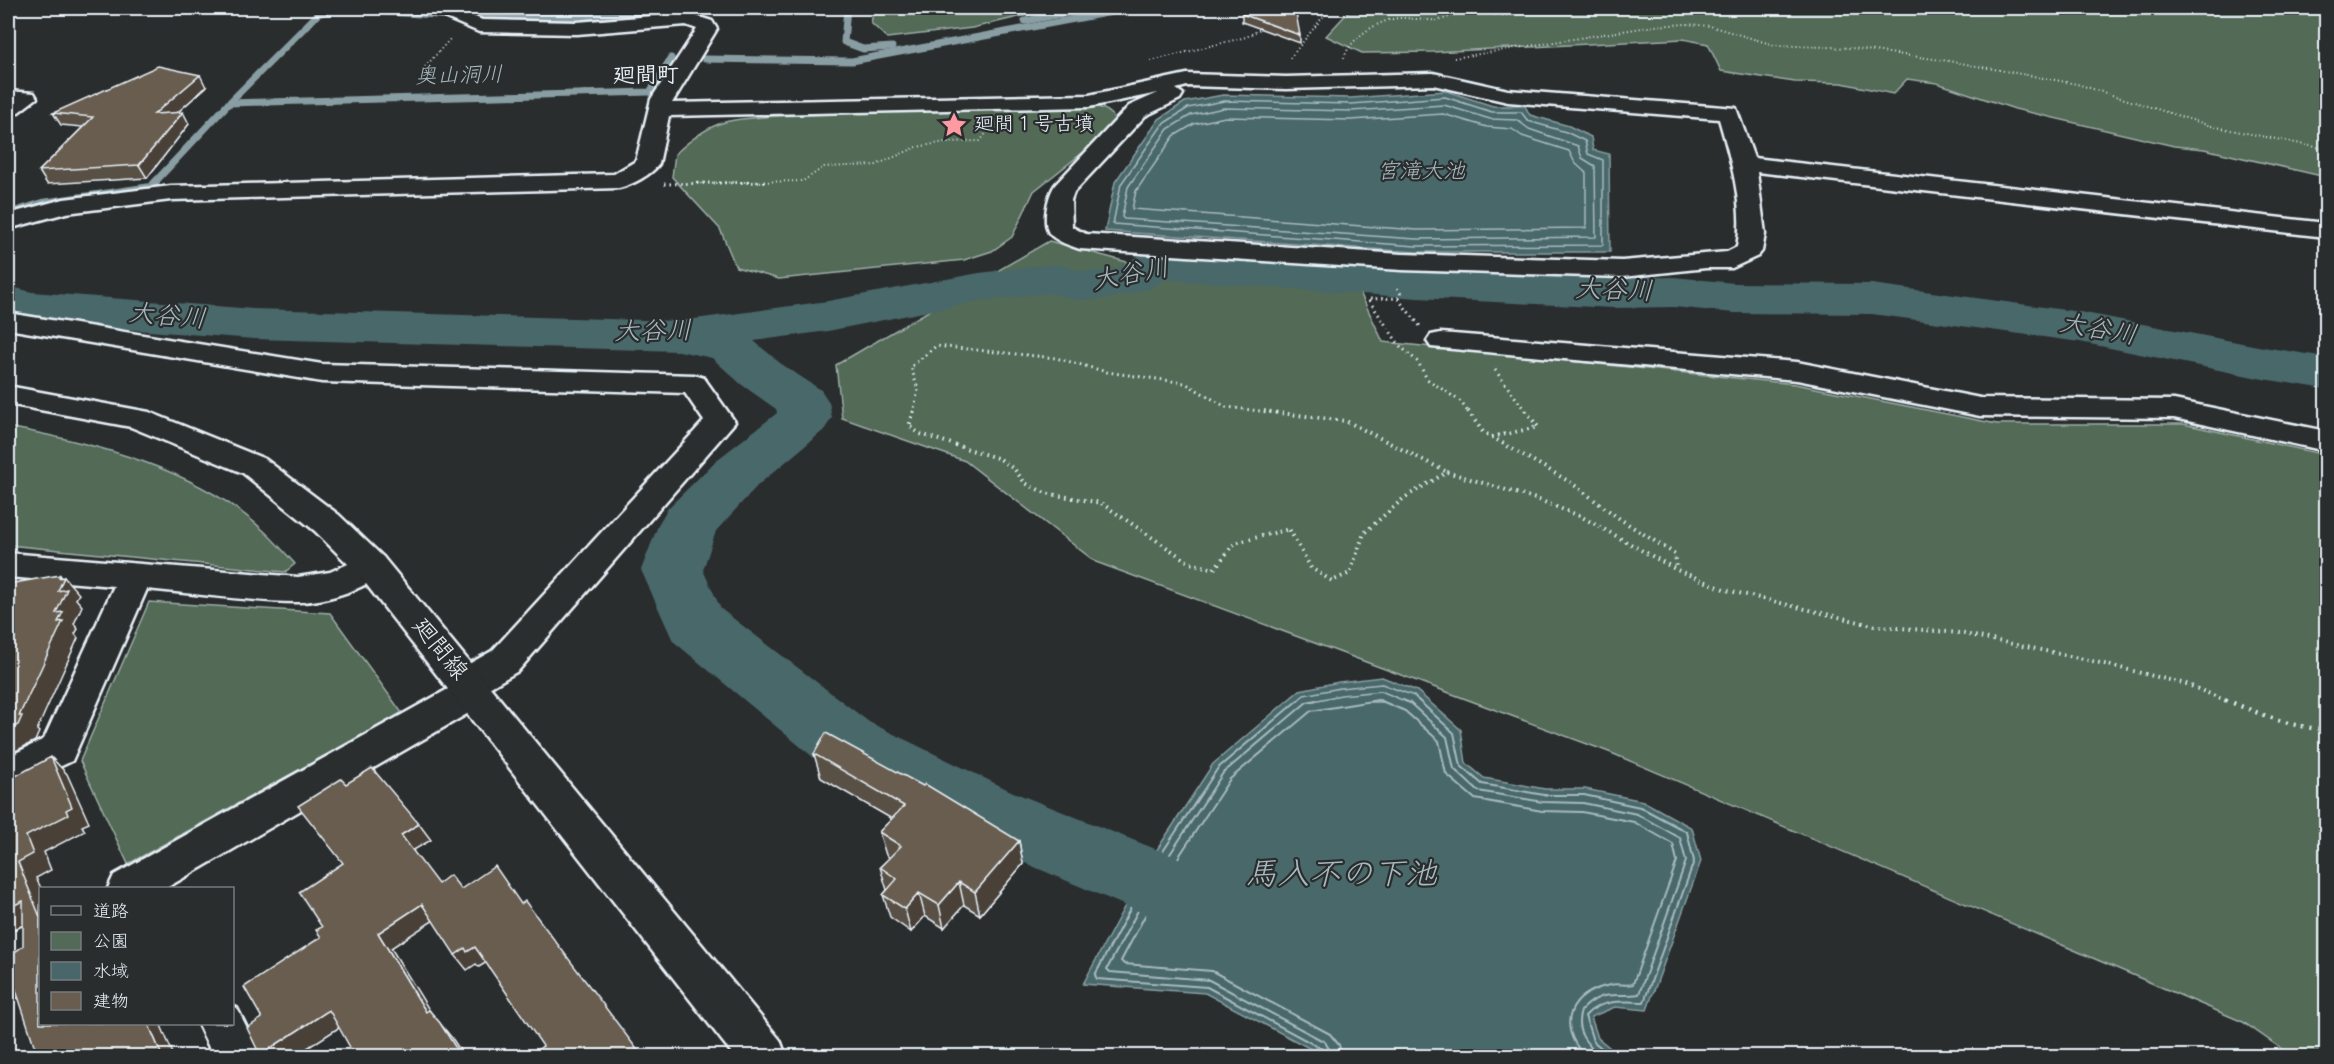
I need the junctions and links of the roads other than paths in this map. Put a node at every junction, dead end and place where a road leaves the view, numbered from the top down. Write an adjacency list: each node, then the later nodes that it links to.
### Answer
1 (439, 8): 2 (street)
2 (686, 12): 6 (street)
3 (1265, 81): 6 (street); 7 (street); 7 (street)
4 (8, 97): 5 (street)
5 (8, 109)
6 (660, 110): 8 (street)
7 (1744, 164): 9 (street)
8 (8, 222)
9 (2326, 230)
10 (8, 321): 17 (street)
11 (1441, 341): 13 (street)
12 (8, 395): 15 (street, 廻間線)
13 (2326, 441)
14 (8, 565): 16 (street)
15 (371, 566): 16 (street); 17 (street, 廻間線)
16 (135, 578): 18 (street)
17 (469, 688): 19 (street); 24 (street, 廻間線)
18 (8, 775)
19 (142, 885)
20 (39, 939): 21 (street)
21 (8, 957)
22 (222, 1025): 23 (street)
23 (238, 1056)
24 (763, 1056)

